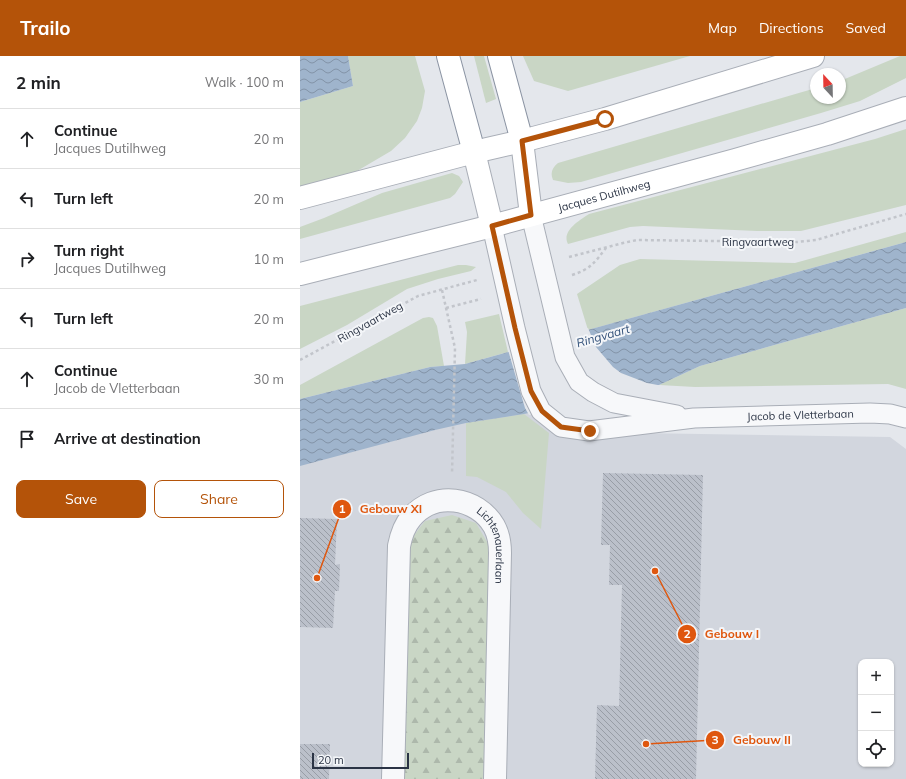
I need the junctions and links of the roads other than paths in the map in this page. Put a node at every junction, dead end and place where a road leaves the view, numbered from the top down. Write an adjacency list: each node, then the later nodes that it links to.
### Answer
1 (448, 56): 6 (main road)
2 (499, 56): 5 (main road)
3 (813, 56): 5 (main road)
4 (906, 108): 8 (main road, Jacques Dutilhweg)
5 (522, 141): 6 (main road); 8 (main road)
6 (474, 152): 7 (main road); 9 (main road)
7 (300, 198)
8 (531, 215): 9 (main road, Jacques Dutilhweg); 11 (lane, Jacob de Vletterbaan)
9 (492, 226): 10 (main road, Jacques Dutilhweg); 11 (lane, Jacob de Vletterbaan)
10 (300, 274)
11 (694, 418): 12 (lane, Jacob de Vletterbaan)
12 (906, 418)
13 (393, 779): 14 (street, Lichtenauerlaan)
14 (495, 779)

